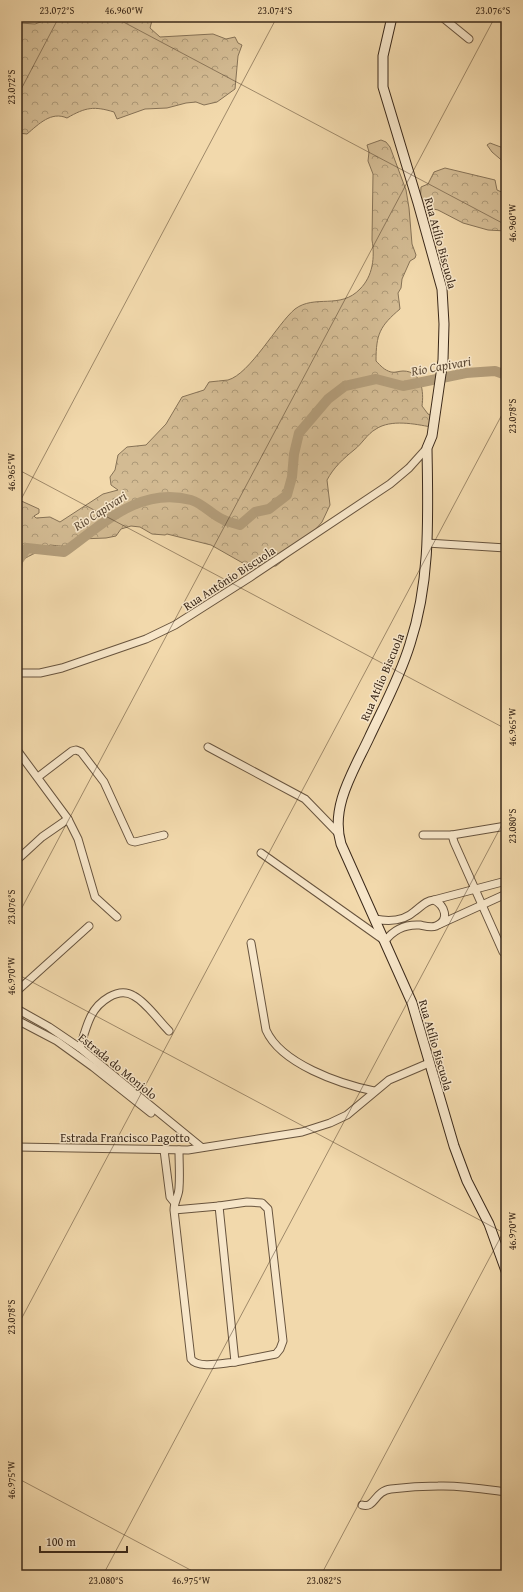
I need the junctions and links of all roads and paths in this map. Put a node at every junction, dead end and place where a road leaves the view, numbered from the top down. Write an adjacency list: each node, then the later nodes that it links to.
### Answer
1 (392, 17): 4 (street, Rua Atílio Biscuola)
2 (442, 17): 3 (street)
3 (469, 39)
4 (427, 448): 5 (street, Rua Atílio Biscuola); 7 (street, Rua Antônio Biscuola)
5 (428, 543): 6 (street); 13 (street, Rua Atílio Biscuola)
6 (506, 548)
7 (17, 673)
8 (208, 747): 13 (street)
9 (17, 750): 10 (street)
10 (38, 777): 11 (street); 14 (street)
11 (68, 819): 18 (street); 24 (street)
12 (506, 826): 16 (street)
13 (338, 833): 25 (street, Rua Atílio Biscuola)
14 (164, 835)
15 (423, 835): 16 (street)
16 (452, 835): 20 (street)
17 (261, 853): 28 (street)
18 (17, 860)
19 (506, 880): 20 (street)
20 (476, 889): 22 (street); 23 (street)
21 (506, 894): 23 (street)
22 (434, 900): 25 (street); 26 (street)
23 (482, 905): 26 (street); 30 (street)
24 (117, 917)
25 (375, 919): 28 (street, Rua Atílio Biscuola)
26 (438, 925): 28 (street)
27 (88, 926): 31 (street)
28 (385, 941): 36 (street, Rua Atílio Biscuola)
29 (251, 944): 37 (street)
30 (506, 954)
31 (17, 991)
32 (17, 1008): 35 (street, Estrada do Monjolo)
33 (17, 1020): 42 (street)
34 (169, 1031): 35 (street)
35 (80, 1048): 39 (street, Estrada do Monjolo)
36 (429, 1062): 37 (street, Estrada Francisco Pagotto); 45 (street, Rua Atílio Biscuola)
37 (374, 1091): 39 (street, Estrada Francisco Pagotto)
38 (17, 1147): 40 (street, Estrada Francisco Pagotto)
39 (201, 1147): 42 (street, Estrada Francisco Pagotto)
40 (164, 1150): 41 (street, Estrada Francisco Pagotto); 43 (street)
41 (179, 1150): 42 (street, Estrada Francisco Pagotto); 43 (street)
42 (188, 1150)
43 (174, 1206): 44 (street); 46 (street)
44 (219, 1206): 46 (street); 46 (street)
45 (506, 1271)
46 (235, 1362)
47 (506, 1492): 48 (street)
48 (362, 1505)

